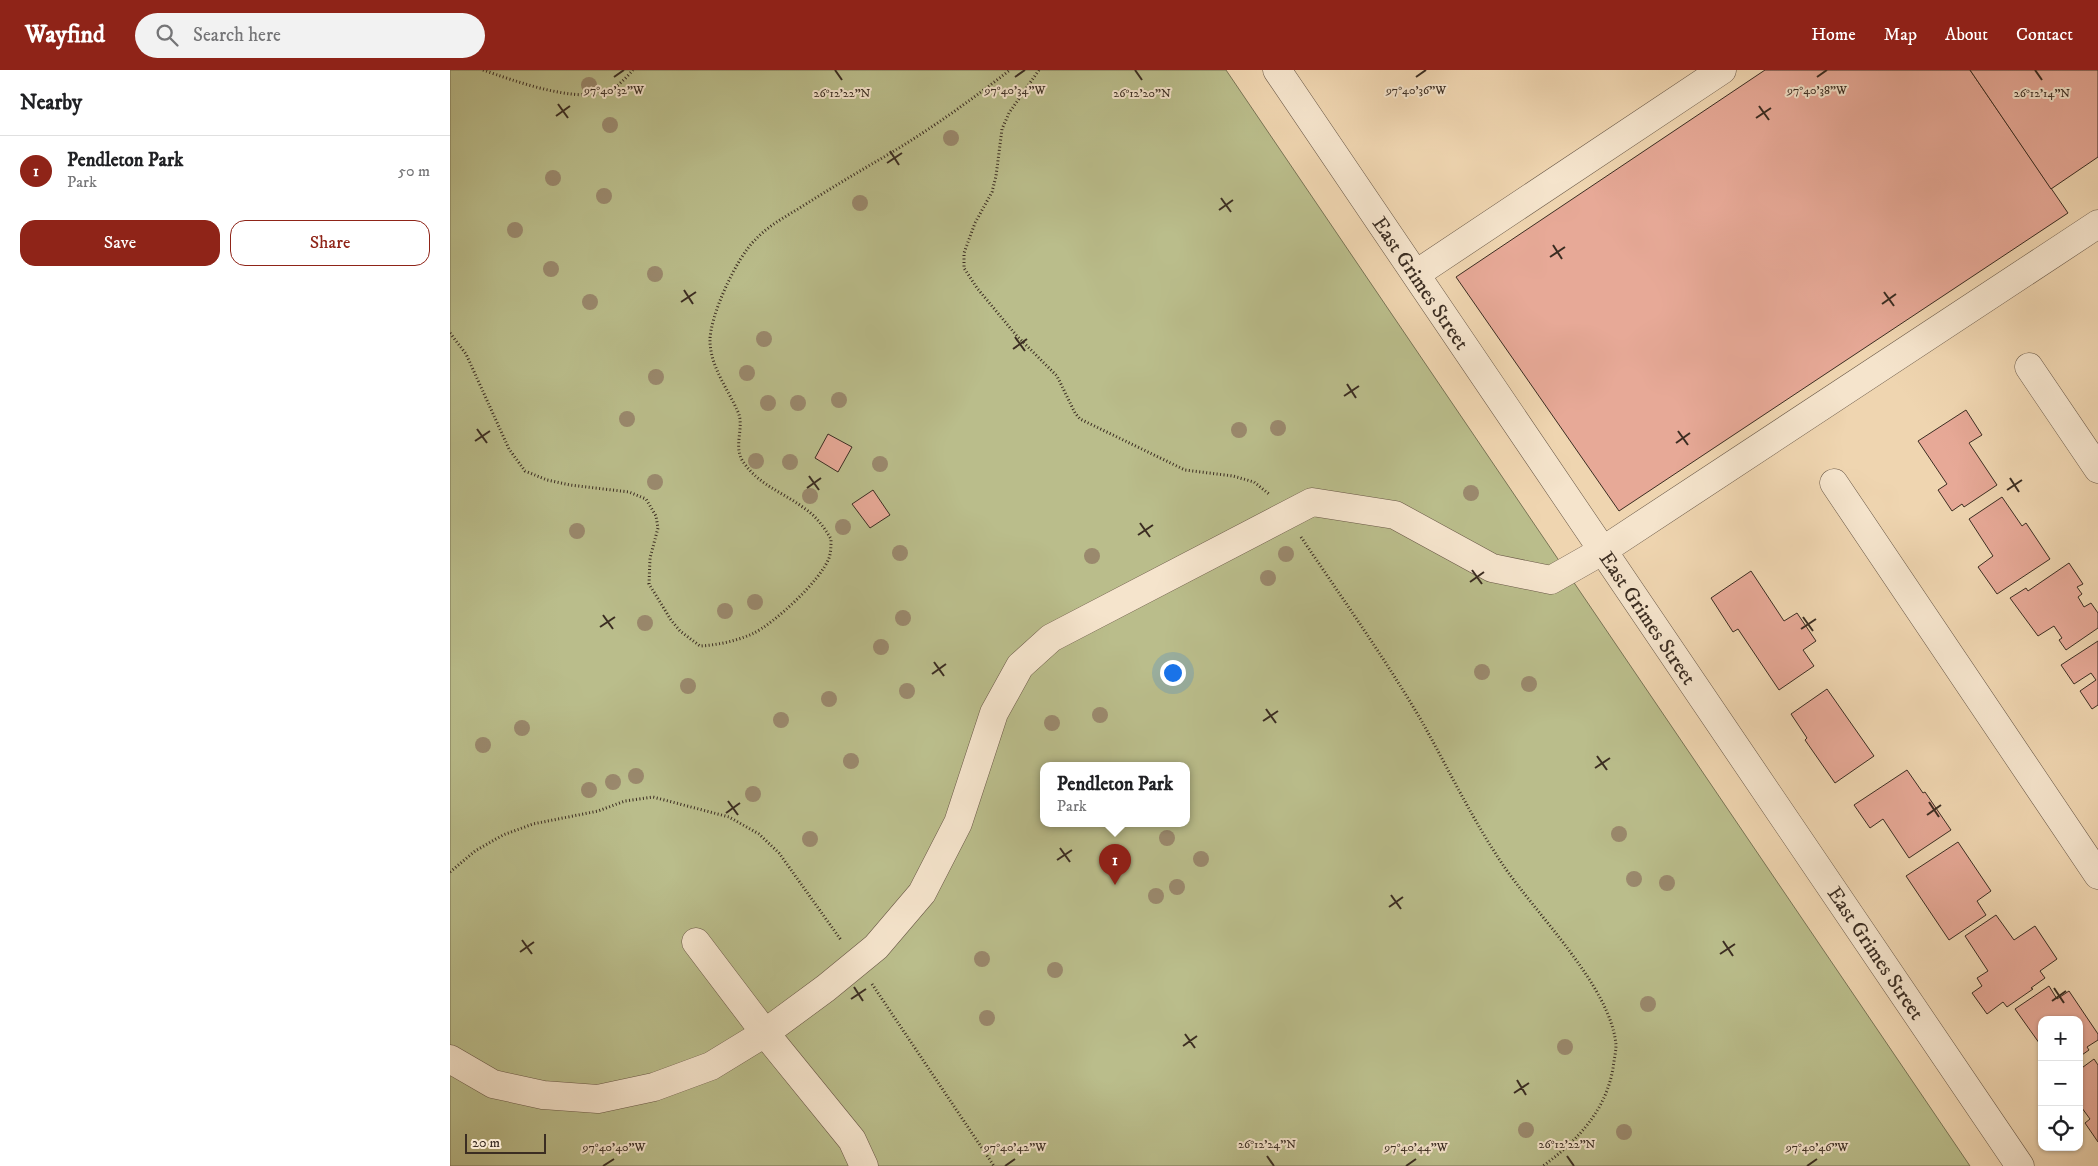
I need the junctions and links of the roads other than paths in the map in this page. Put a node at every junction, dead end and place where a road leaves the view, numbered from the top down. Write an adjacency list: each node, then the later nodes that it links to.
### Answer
1 (1278, 70): 4 (street, East Grimes Street)
2 (1722, 70): 4 (street)
3 (2098, 224): 8 (street)
4 (1416, 274): 8 (street, East Grimes Street)
5 (2029, 367): 6 (street)
6 (2098, 469)
7 (1834, 483): 9 (street)
8 (1602, 551): 11 (street); 14 (street, East Grimes Street)
9 (2098, 875)
10 (696, 942): 11 (street)
11 (765, 1033): 12 (street); 13 (street)
12 (450, 1059)
13 (864, 1166)
14 (2020, 1166)

